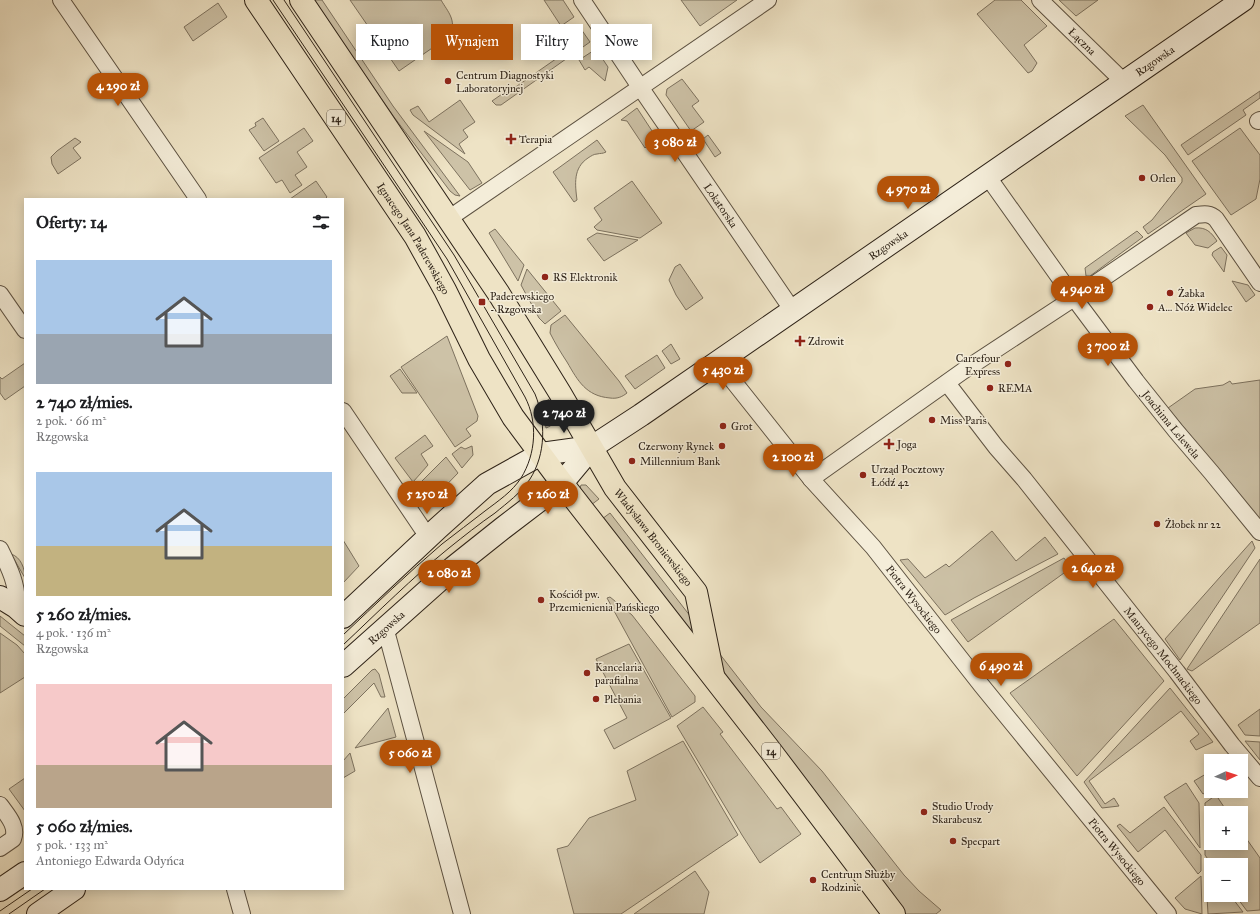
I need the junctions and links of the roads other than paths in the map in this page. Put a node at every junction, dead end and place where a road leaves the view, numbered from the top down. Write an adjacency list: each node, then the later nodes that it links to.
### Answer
1 (61, 0): 11 (street)
2 (256, 0): 22 (main road, Ignacego Jana Paderewskiego / 14)
3 (301, 0): 12 (main road, 14)
4 (582, 0): 9 (street, Lokatorska)
5 (768, 0): 9 (street)
6 (1040, 0): 8 (street, Łączna)
7 (1243, 0): 8 (street, Rzgowska)
8 (1124, 82): 10 (street, Rzgowska)
9 (640, 87): 12 (street); 16 (street, Lokatorska)
10 (988, 177): 15 (street, Joachima Lelewela); 16 (street, Rzgowska)
11 (197, 198)
12 (448, 219): 21 (main road, 14)
13 (1260, 283): 15 (street)
14 (0, 294): 17 (street)
15 (1074, 298): 19 (street); 25 (street, Joachima Lelewela)
16 (793, 310): 18 (street, Rzgowska)
17 (24, 329)
18 (718, 362): 21 (street, Rzgowska); 23 (street, Piotra Wysockiego)
19 (947, 383): 23 (street); 33 (street, Maurycego Mochnackiego)
20 (344, 412): 26 (street)
21 (592, 447): 22 (street, Rzgowska); 24 (street, Rzgowska); 32 (main road, Władysława Broniewskiego / 14)
22 (541, 454): 24 (main road, Ignacego Jana Paderewskiego / 14); 26 (street, Rzgowska)
23 (811, 479): 44 (street, Piotra Wysockiego)
24 (562, 483): 30 (street, Rzgowska); 32 (main road, Władysława Broniewskiego / 14)
25 (1260, 532)
26 (428, 537): 29 (street, Rzgowska)
27 (0, 549): 28 (street)
28 (14, 607)
29 (344, 616)
30 (385, 628): 31 (street, Rzgowska); 42 (street)
31 (344, 665)
32 (714, 678): 43 (main road, Władysława Broniewskiego / 14)
33 (1260, 778)
34 (0, 805): 35 (street)
35 (0, 848)
36 (24, 874): 37 (street)
37 (0, 890)
38 (73, 890): 40 (street)
39 (235, 890): 41 (street)
40 (38, 914)
41 (242, 914)
42 (462, 914)
43 (894, 914)
44 (1168, 914)

